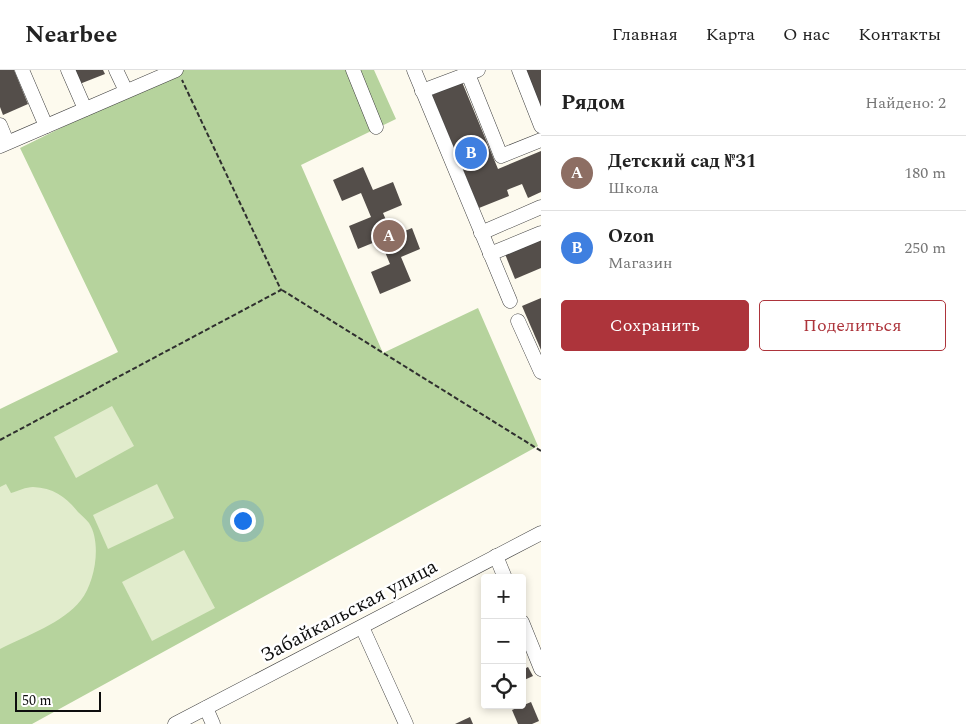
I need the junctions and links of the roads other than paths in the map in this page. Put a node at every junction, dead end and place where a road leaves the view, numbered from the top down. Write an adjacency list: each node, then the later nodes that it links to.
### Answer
1 (22, 70): 13 (street)
2 (68, 70): 11 (street)
3 (116, 70): 9 (street)
4 (353, 70): 15 (street)
5 (414, 70): 10 (street)
6 (519, 70): 14 (street)
7 (473, 72): 10 (street); 16 (street)
8 (178, 74): 9 (street)
9 (126, 91): 11 (street)
10 (422, 92): 19 (street)
11 (85, 109): 13 (street)
12 (0, 125): 17 (street)
13 (46, 126): 17 (street)
14 (541, 126)
15 (376, 127)
16 (541, 140)
17 (4, 144)
18 (541, 207): 19 (street)
19 (481, 233): 21 (street)
20 (541, 233): 21 (street)
21 (490, 254): 22 (street)
22 (510, 301)
23 (518, 321): 24 (street)
24 (541, 372)
25 (541, 533): 26 (street, Забайкальская улица)
26 (496, 556): 27 (street); 28 (street, Забайкальская улица)
27 (503, 574)
28 (362, 627): 31 (street, Забайкальская улица); 34 (street)
29 (526, 632): 30 (street)
30 (541, 669)
31 (206, 708): 32 (street, Забайкальская улица); 33 (street)
32 (175, 724)
33 (213, 724)
34 (406, 724)

